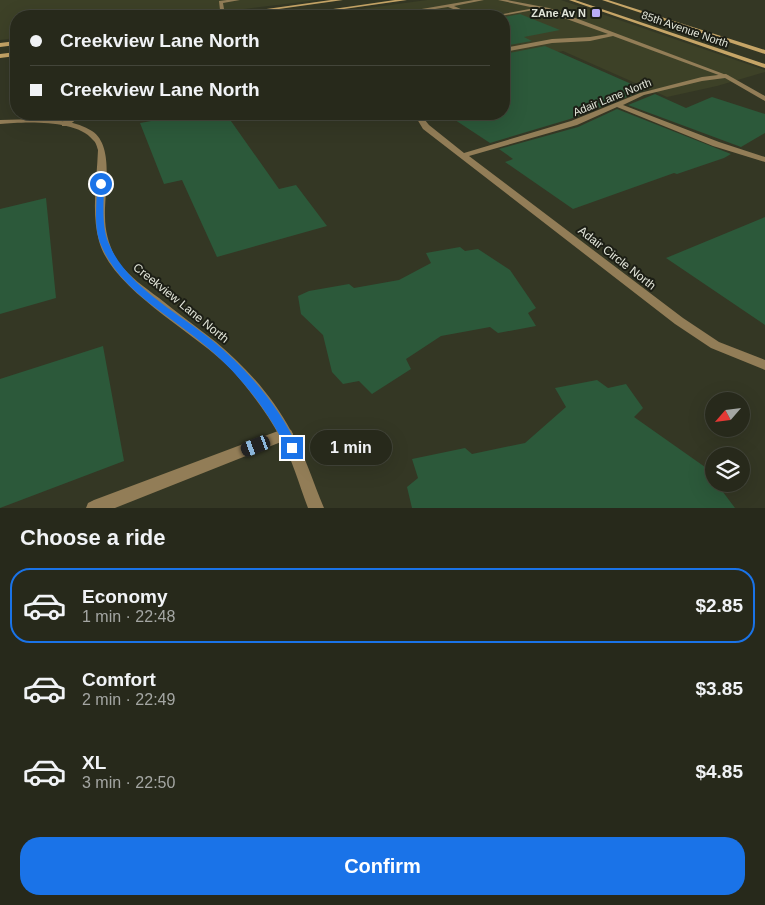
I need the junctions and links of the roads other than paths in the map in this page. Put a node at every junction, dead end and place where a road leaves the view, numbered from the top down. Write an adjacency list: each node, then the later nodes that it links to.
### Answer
1 (238, 0): 9 (street)
2 (342, 0): 14 (main road)
3 (405, 0): 15 (main road)
4 (482, 0): 11 (street)
5 (500, 0): 10 (street)
6 (571, 0): 23 (main road, 85th Avenue North)
7 (604, 0): 20 (main road, 85th Avenue North)
8 (617, 0): 20 (main road)
9 (221, 1)
10 (522, 3): 12 (street); 13 (street)
11 (449, 5): 16 (street); 17 (street)
12 (500, 6)
13 (542, 8): 18 (street); 19 (street)
14 (267, 10)
15 (332, 10)
16 (422, 10)
17 (460, 10)
18 (510, 13)
19 (614, 34): 21 (street); 24 (street)
20 (718, 37): 22 (main road, 85th Avenue North)
21 (510, 49)
22 (765, 52)
23 (765, 66)
24 (726, 76): 25 (street); 26 (street, Adair Lane North)
25 (765, 99)
26 (618, 105): 31 (street, Adair Lane North); 32 (street)
27 (71, 120): 30 (street)
28 (421, 120): 31 (street, Adair Circle North)
29 (0, 122): 30 (street, Creekview Lane North)
30 (65, 124): 34 (street, Creekview Lane North)
31 (464, 155): 33 (street, Adair Circle North)
32 (765, 160)
33 (765, 365)
34 (286, 434): 35 (street); 36 (street, Creekview Lane North)
35 (94, 508)
36 (316, 508)

